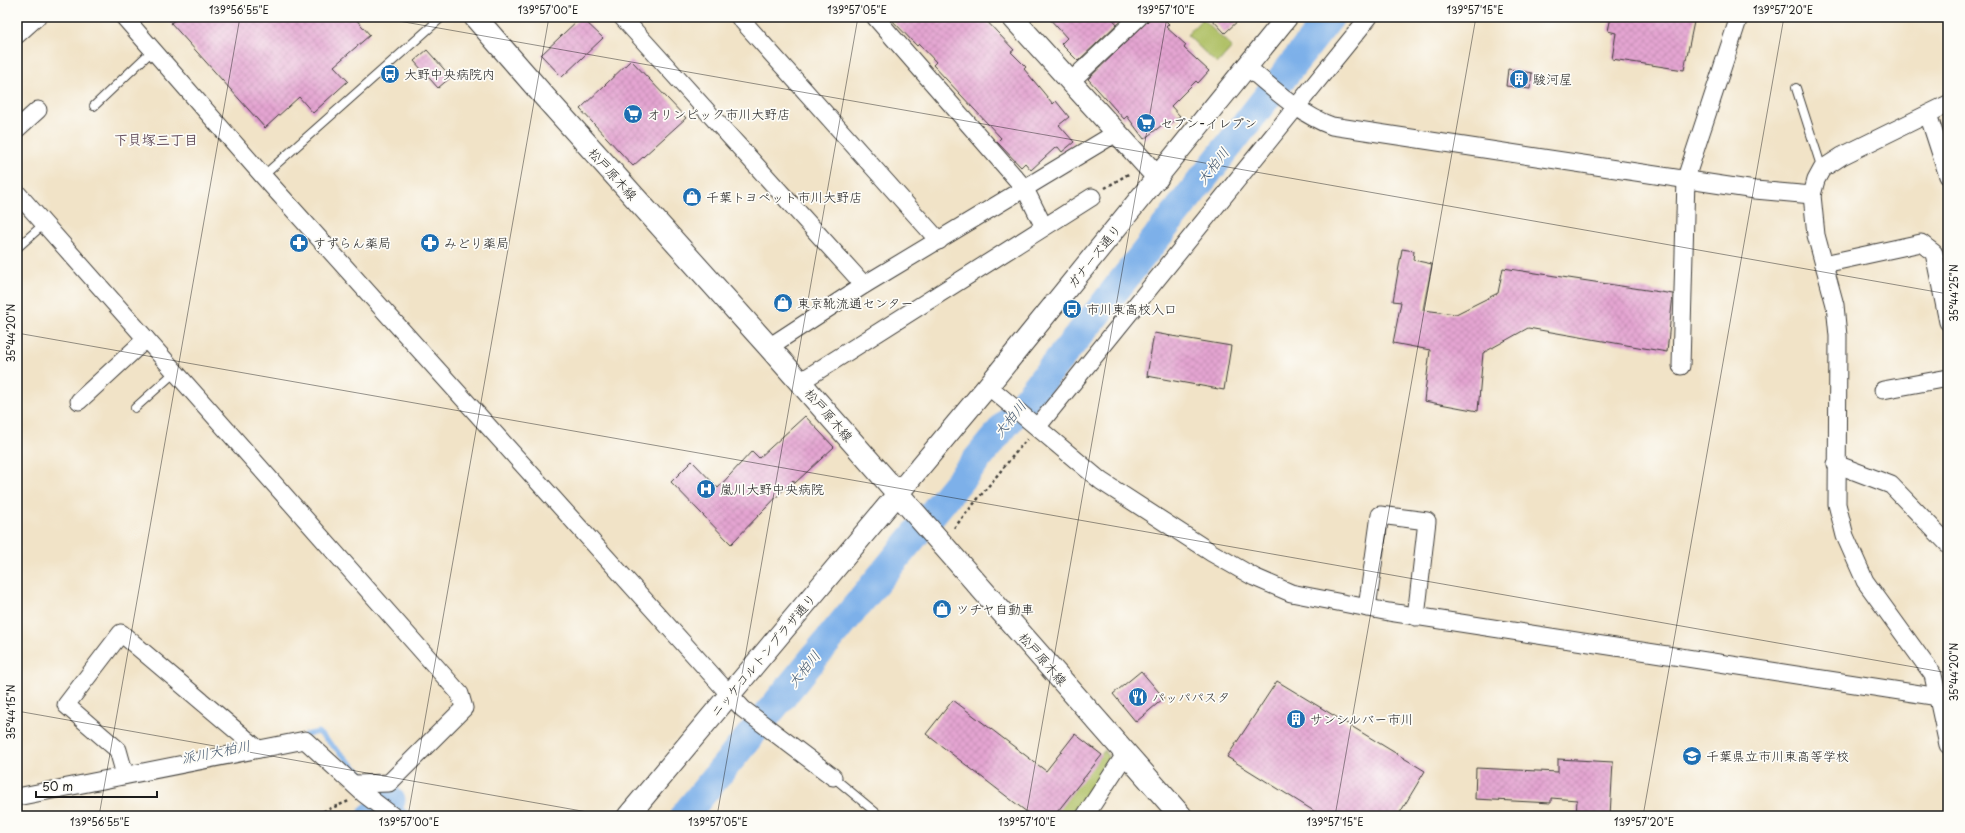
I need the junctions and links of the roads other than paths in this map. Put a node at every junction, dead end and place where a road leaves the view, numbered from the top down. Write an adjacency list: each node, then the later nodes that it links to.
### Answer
1 (37, 17): 13 (street)
2 (124, 17): 14 (street)
3 (442, 17): 27 (lane)
4 (475, 17): 42 (main road, 松戸原木線)
5 (622, 17): 39 (street)
6 (739, 17): 36 (street)
7 (875, 17): 30 (street)
8 (1012, 17): 16 (street)
9 (1139, 17): 16 (street)
10 (1287, 17): 15 (street, ガナーズ通り)
11 (1370, 17): 20 (street)
12 (1739, 17): 29 (street)
13 (17, 35)
14 (153, 50): 19 (lane); 27 (street)
15 (1247, 67): 20 (street); 26 (street, ガナーズ通り)
16 (1070, 82): 24 (street)
17 (1796, 88): 25 (lane)
18 (1948, 104): 22 (street)
19 (94, 106)
20 (1297, 108): 29 (street); 51 (street)
21 (38, 110): 23 (street)
22 (1928, 114): 25 (street); 28 (street)
23 (17, 129)
24 (1116, 133): 26 (street); 30 (street)
25 (1822, 169): 32 (street)
26 (1151, 171): 47 (street, ガナーズ通り)
27 (263, 176): 59 (street)
28 (1948, 176)
29 (1686, 178): 32 (street); 43 (street)
30 (1025, 189): 35 (street); 36 (street)
31 (17, 193): 34 (street)
32 (1812, 195): 38 (street)
33 (1092, 197): 35 (street)
34 (44, 224): 37 (lane); 41 (street)
35 (1044, 227): 46 (street)
36 (939, 241): 39 (street)
37 (17, 248)
38 (1824, 264): 40 (street); 52 (street)
39 (864, 285): 42 (street)
40 (1948, 322)
41 (146, 340): 44 (street); 49 (street)
42 (769, 346): 46 (main road, 松戸原木線)
43 (1681, 366)
44 (175, 372): 50 (lane); 65 (street)
45 (1948, 378): 48 (street)
46 (800, 382): 53 (main road, 松戸原木線)
47 (988, 386): 51 (street); 53 (street, ガナーズ通り)
48 (1882, 390)
49 (79, 401)
50 (135, 408)
51 (1038, 426): 55 (street)
52 (1836, 464): 54 (street); 57 (street)
53 (904, 500): 59 (street, ニッケコルトンプラザ通り); 62 (main road, 松戸原木線)
54 (1948, 544)
55 (1367, 608): 56 (street); 56 (street)
56 (1416, 617): 58 (street)
57 (1940, 679): 58 (street)
58 (1939, 697): 60 (street)
59 (736, 702): 64 (street); 68 (street, ニッケコルトンプラザ通り)
60 (1948, 745)
61 (258, 749): 63 (street); 63 (street); 65 (street)
62 (1126, 753): 70 (street); 71 (main road, 松戸原木線)
63 (124, 775): 66 (street)
64 (833, 777): 69 (lane)
65 (363, 792): 67 (street)
66 (17, 797)
67 (393, 816)
68 (628, 816)
69 (880, 816)
70 (1085, 816)
71 (1181, 816)

